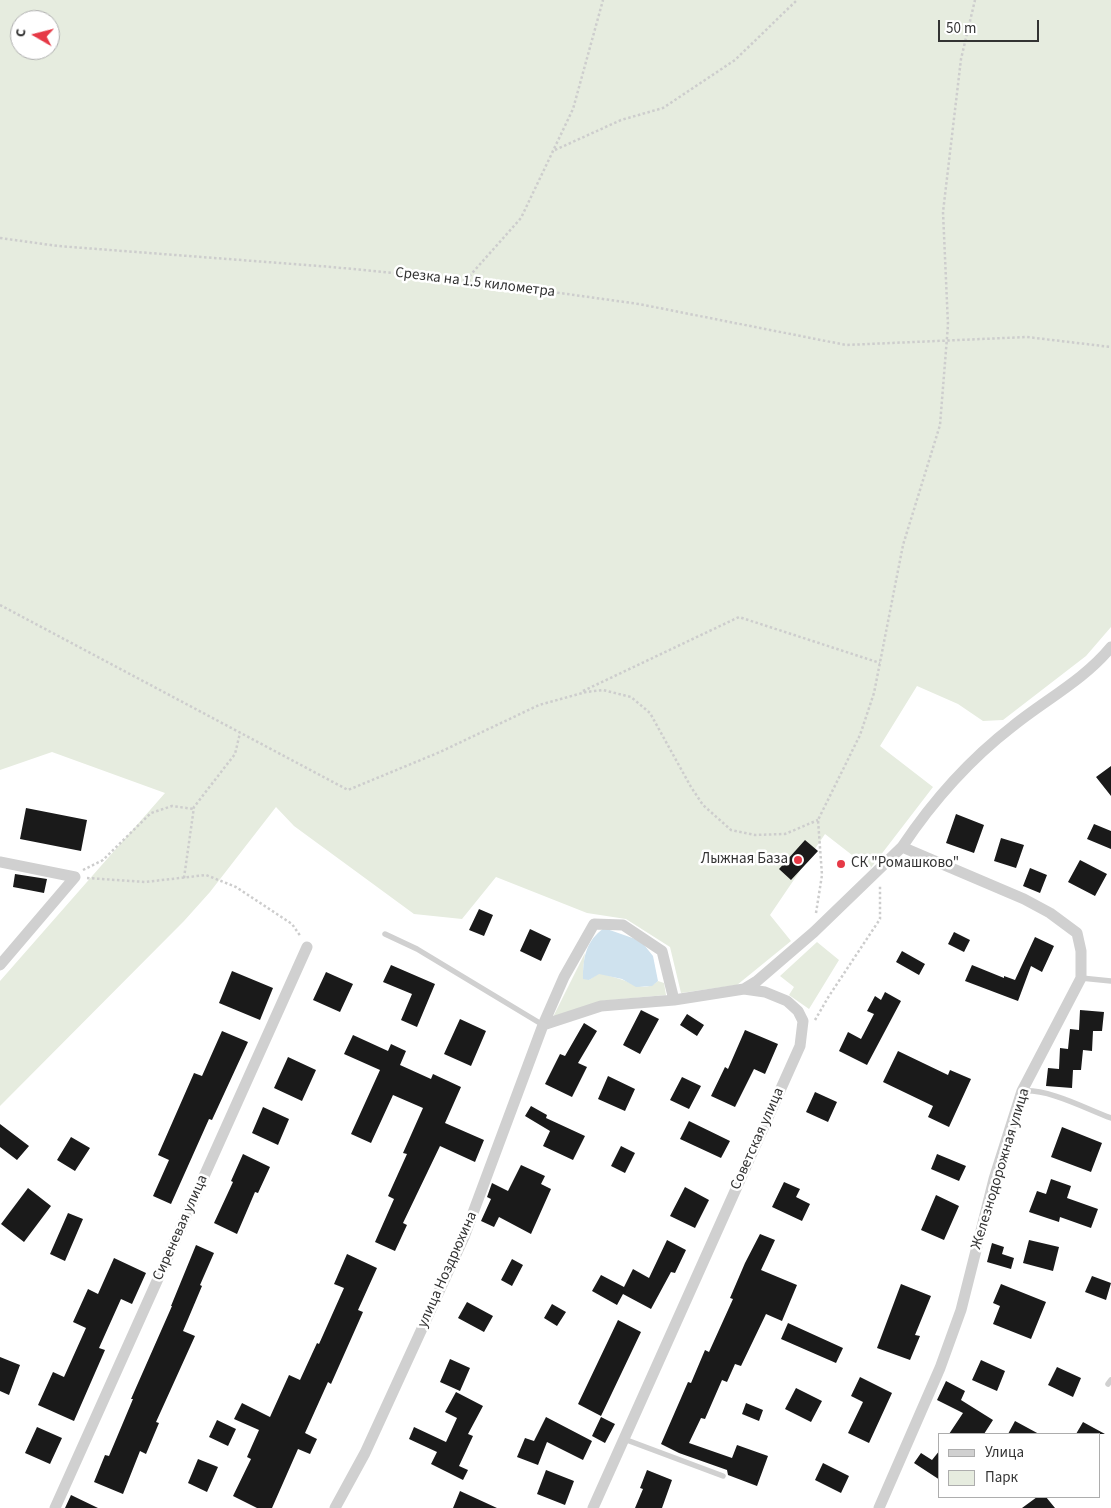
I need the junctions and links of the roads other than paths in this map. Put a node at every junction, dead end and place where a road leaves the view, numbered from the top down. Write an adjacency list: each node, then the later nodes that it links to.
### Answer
1 (1111, 647): 2 (street)
2 (902, 848): 7 (street, Железнодорожная улица); 9 (street)
3 (0, 862): 6 (street)
4 (384, 934): 11 (lane)
5 (307, 947): 16 (street, Сиреневая улица)
6 (0, 965)
7 (1081, 978): 8 (lane); 12 (street, Железнодорожная улица)
8 (1111, 981)
9 (744, 989): 10 (street, Советская улица); 14 (street, Советская улица)
10 (674, 1000): 11 (street, Советская улица); 11 (street, улица Ноздрюхина)
11 (542, 1025): 17 (street, улица Ноздрюхина)
12 (1022, 1091): 13 (lane); 19 (street, Железнодорожная улица)
13 (1111, 1118)
14 (624, 1439): 15 (lane); 18 (street, Советская улица)
15 (723, 1476)
16 (55, 1508)
17 (335, 1508)
18 (593, 1508)
19 (879, 1508)

